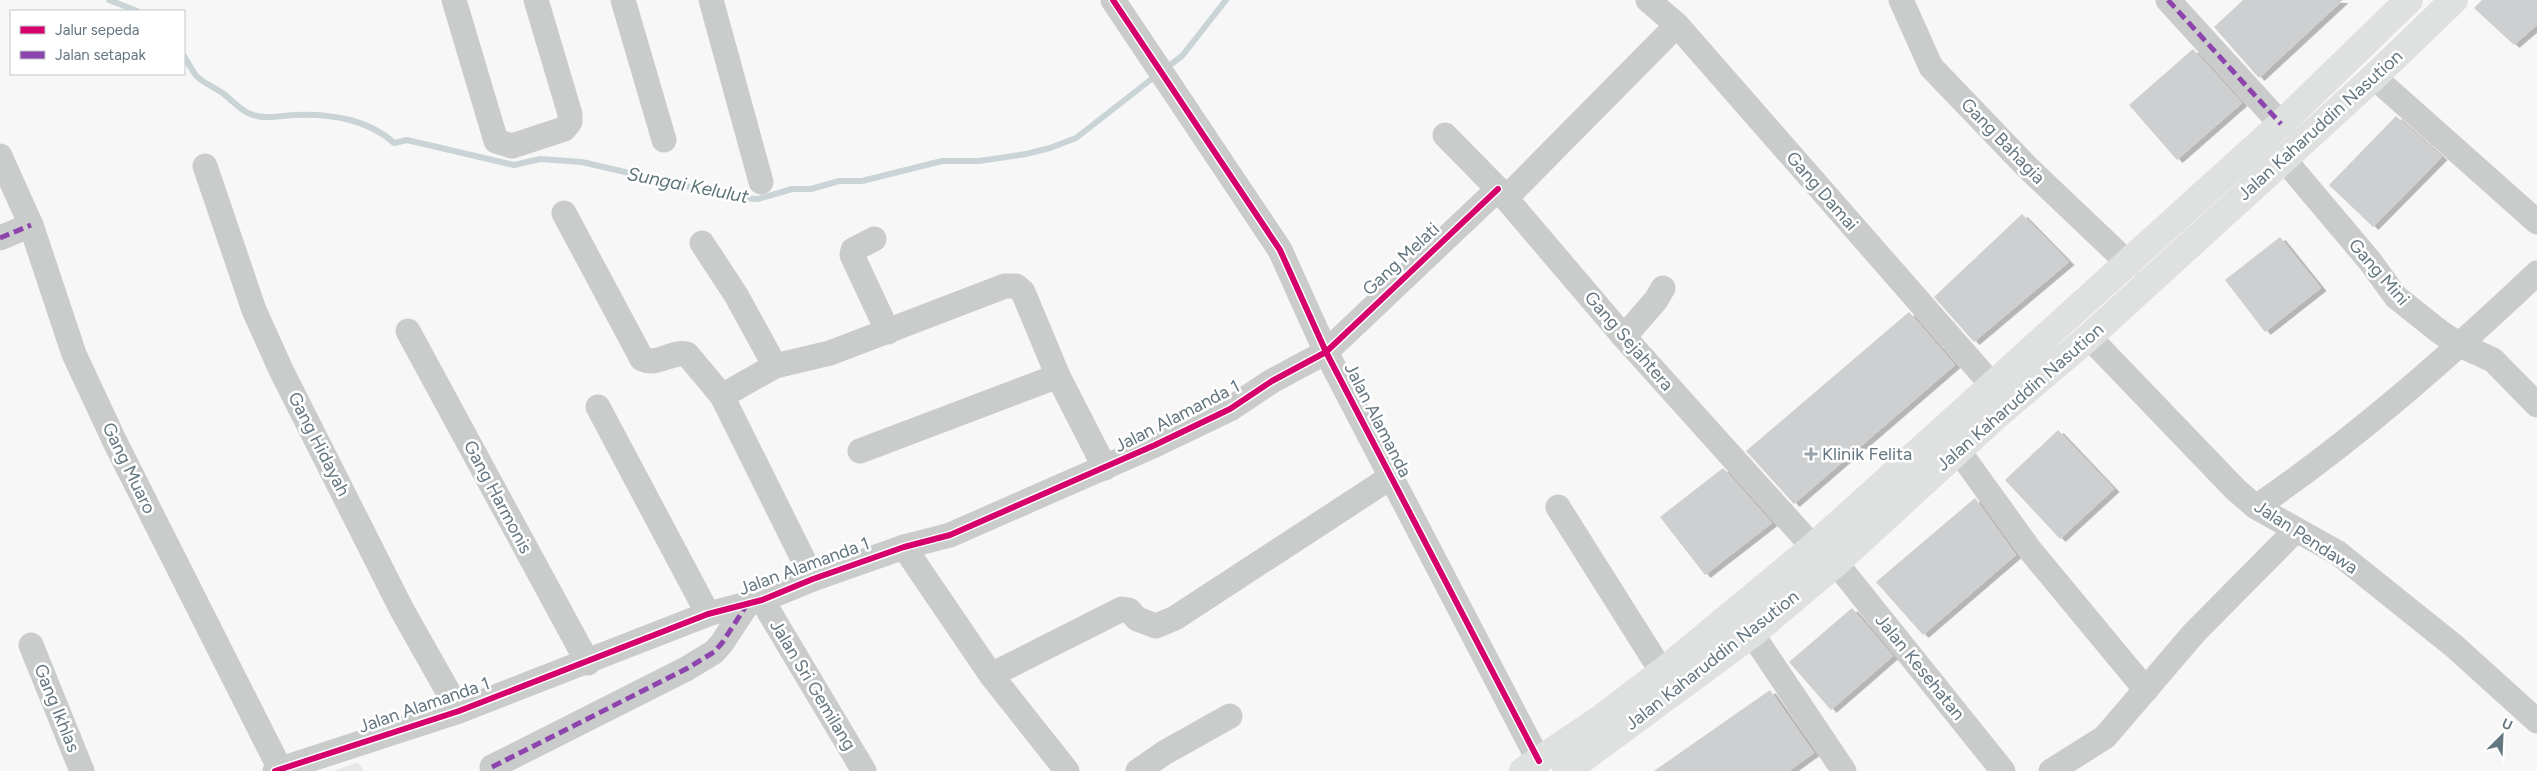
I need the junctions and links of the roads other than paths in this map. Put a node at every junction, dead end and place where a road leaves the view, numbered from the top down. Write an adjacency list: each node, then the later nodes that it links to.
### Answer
1 (454, 0): 2 (street)
2 (536, 0)
3 (622, 0): 15 (street)
4 (711, 0): 19 (street)
5 (1113, 0): 35 (street, Jalan Alamanda)
6 (1648, 0): 11 (street, Gang Damai)
7 (1901, 0): 27 (street, Gang Bahagia)
8 (2168, 0): 13 (street)
9 (2409, 0): 13 (highway, Jalan Kaharuddin Nasution)
10 (2454, 0): 12 (highway, Jalan Kaharuddin Nasution)
11 (1677, 25): 20 (street, Gang Melati); 38 (street, Gang Damai)
12 (2374, 77): 17 (highway, Jalan Kaharuddin Nasution); 22 (street)
13 (2281, 124): 27 (highway, Jalan Kaharuddin Nasution)
14 (1445, 135): 20 (street, Gang Sejahtera)
15 (664, 140)
16 (0, 156): 23 (street, Gang Muaro)
17 (2283, 158): 33 (highway, Jalan Kaharuddin Nasution); 34 (street, Gang Mini)
18 (205, 166): 61 (street, Gang Hidayah)
19 (761, 182)
20 (1502, 194): 32 (street, Gang Sejahtera); 35 (street, Gang Melati)
21 (564, 212): 39 (street)
22 (2537, 222)
23 (31, 225): 24 (street); 66 (street, Gang Muaro)
24 (0, 238)
25 (874, 239): 31 (street)
26 (702, 243): 36 (street)
27 (2129, 264): 38 (highway, Jalan Kaharuddin Nasution)
28 (2537, 273): 34 (street)
29 (1663, 288): 32 (street)
30 (408, 331): 57 (street, Gang Harmonis)
31 (888, 332): 36 (street); 37 (street)
32 (1624, 337): 50 (street, Gang Sejahtera)
33 (2089, 337): 42 (highway, Jalan Kaharuddin Nasution); 46 (street, Jalan Pendawa)
34 (2460, 345): 40 (street, Gang Mini); 46 (street)
35 (1326, 352): 44 (street, Jalan Alamanda 1); 45 (street, Jalan Alamanda)
36 (775, 366): 39 (street)
37 (1058, 376): 43 (street); 44 (street)
38 (1993, 386): 50 (highway, Jalan Kaharuddin Nasution)
39 (722, 396): 52 (street)
40 (2537, 405)
41 (598, 407): 54 (street)
42 (1958, 450): 51 (highway, Jalan Kaharuddin Nasution); 60 (street)
43 (860, 451)
44 (1105, 468): 49 (street, Jalan Alamanda 1)
45 (1391, 477): 59 (street); 64 (street, Jalan Alamanda)
46 (2256, 506): 48 (street, Jalan Pendawa)
47 (1558, 507): 58 (street)
48 (2295, 531): 60 (street); 63 (street, Jalan Pendawa)
49 (904, 547): 52 (street, Jalan Alamanda 1); 59 (street)
50 (1813, 547): 58 (highway, Jalan Kaharuddin Nasution)
51 (1836, 563): 55 (highway, Jalan Kaharuddin Nasution); 73 (street, Jalan Kesehatan)
52 (812, 578): 53 (street, Jalan Alamanda 1)
53 (755, 601): 54 (street, Jalan Alamanda 1); 65 (street); 68 (street, Jalan Sri Gemilang)
54 (708, 614): 57 (street, Jalan Alamanda 1)
55 (1752, 634): 71 (highway, Jalan Kaharuddin Nasution); 72 (street)
56 (31, 645): 67 (street, Gang Ikhlas)
57 (588, 663): 61 (street, Jalan Alamanda 1)
58 (1662, 672): 64 (highway, Jalan Kaharuddin Nasution)
59 (991, 675): 69 (street)
60 (2146, 690): 74 (street)
61 (459, 711): 66 (street, Jalan Alamanda 1)
62 (1230, 716): 70 (street)
63 (2537, 721)
64 (1531, 766)
65 (492, 767)
66 (278, 770)
67 (82, 771)
68 (864, 771)
69 (1067, 771)
70 (1138, 771)
71 (1566, 771)
72 (1844, 771)
73 (2004, 771)
74 (2051, 771)

